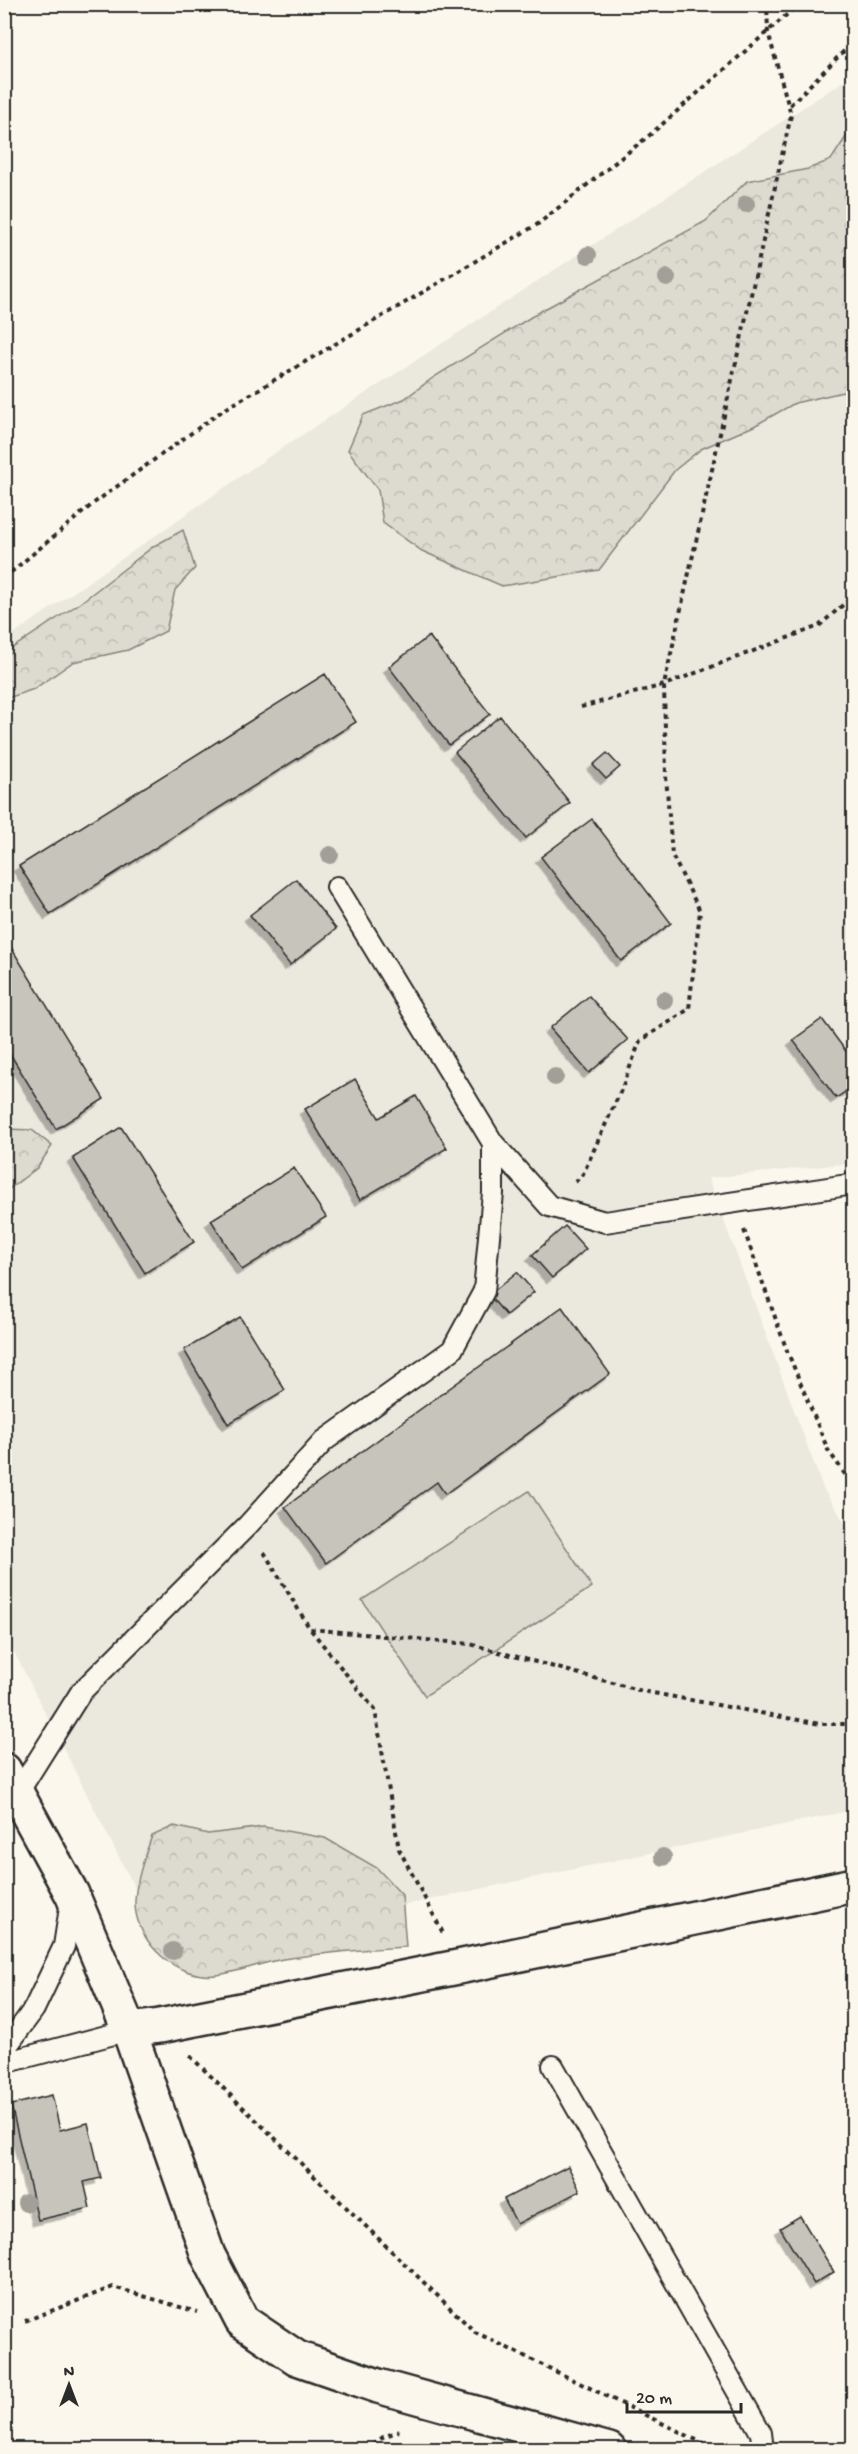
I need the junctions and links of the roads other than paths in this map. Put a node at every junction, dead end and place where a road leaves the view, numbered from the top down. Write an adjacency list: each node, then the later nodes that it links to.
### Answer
1 (337, 886): 2 (lane)
2 (493, 1143): 3 (lane); 4 (lane)
3 (854, 1184)
4 (11, 1782): 6 (street)
5 (854, 1885): 7 (street)
6 (72, 1894): 7 (street); 8 (lane)
7 (145, 2028): 9 (lane); 11 (street)
8 (4, 2050)
9 (4, 2063)
10 (553, 2066): 12 (lane)
11 (609, 2450)
12 (763, 2450)

